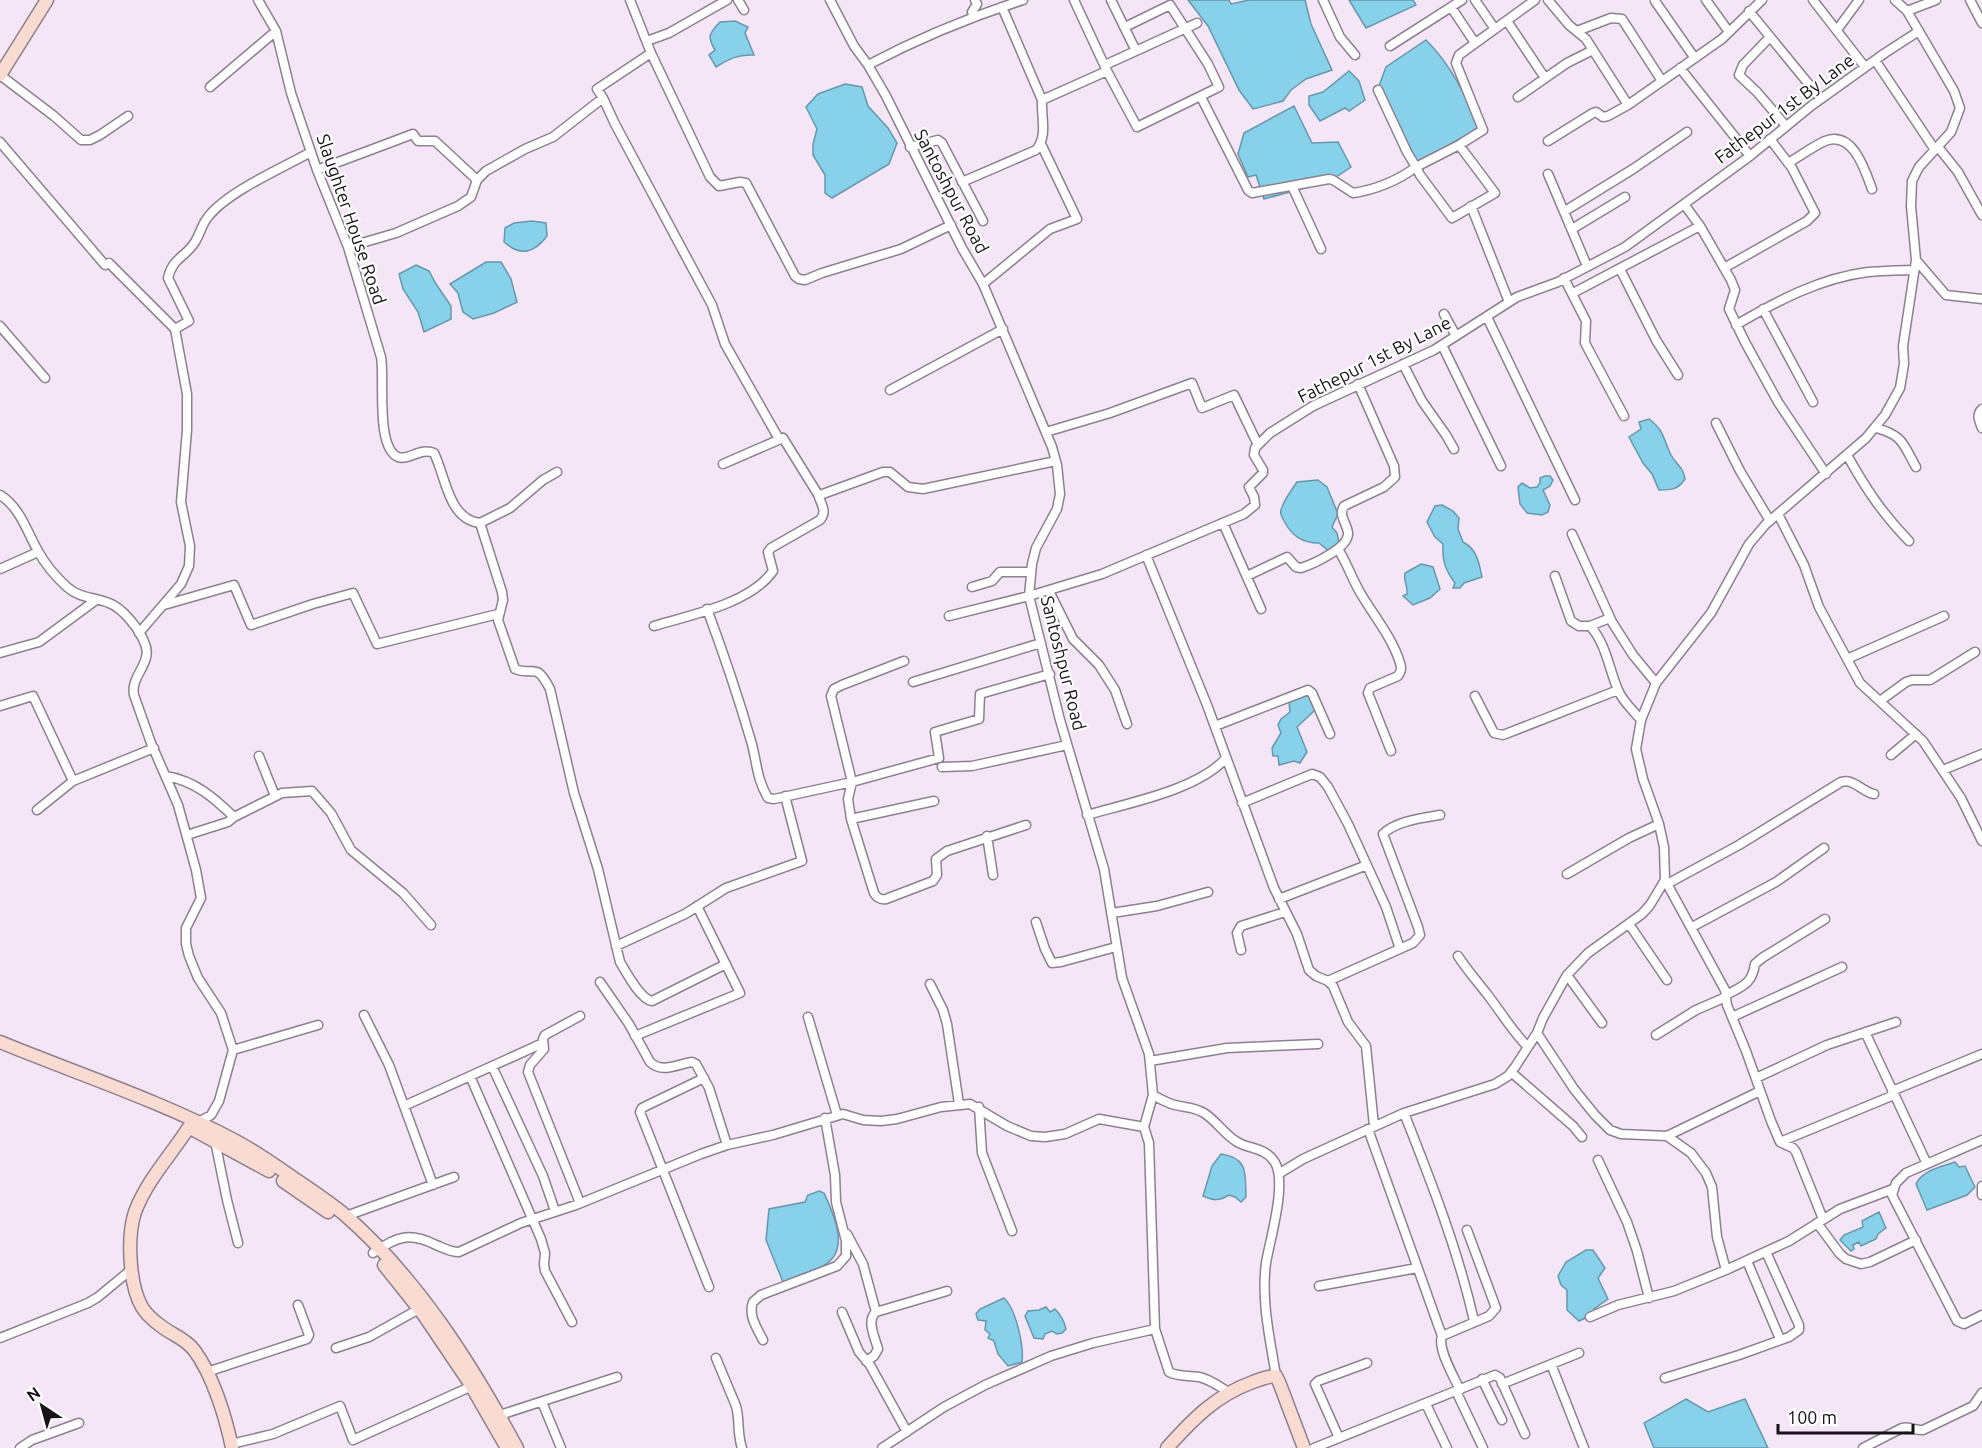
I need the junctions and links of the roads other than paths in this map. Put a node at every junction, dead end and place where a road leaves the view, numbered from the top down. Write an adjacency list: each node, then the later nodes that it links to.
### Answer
1 (47, 0): 55 (street)
2 (258, 0): 37 (street, Slaughter House Road)
3 (630, 0): 42 (street)
4 (727, 0): 42 (street)
5 (738, 0): 26 (street)
6 (830, 0): 51 (street, Santoshpur Road)
7 (975, 0): 29 (street)
8 (1023, 0): 24 (street)
9 (1074, 0): 53 (street)
10 (1111, 0): 33 (street)
11 (1323, 0): 48 (street)
12 (1462, 0): 25 (street)
13 (1475, 0): 35 (street)
14 (1548, 0): 38 (street)
15 (1706, 0): 39 (street)
16 (1762, 0): 27 (street)
17 (1813, 0): 36 (street)
18 (1859, 0): 36 (street)
19 (1895, 0): 28 (street)
20 (1936, 0): 28 (street)
21 (1970, 0): 32 (street)
22 (1531, 1): 30 (street)
23 (1655, 1): 49 (street)
24 (1002, 7): 29 (street); 64 (street)
25 (1451, 7): 43 (street); 44 (street)
26 (744, 10)
27 (1749, 11): 39 (street); 41 (street)
28 (1907, 11): 40 (street)
29 (975, 17): 51 (street)
30 (1507, 21): 35 (street); 56 (street)
31 (1197, 23): 34 (street)
32 (1982, 23)
33 (1125, 27): 34 (street); 46 (street)
34 (1185, 29): 46 (street); 61 (street)
35 (1495, 29): 43 (street)
36 (1837, 30): 52 (street)
37 (276, 31): 58 (street); 76 (street, Slaughter House Road)
38 (1577, 31): 45 (street); 57 (street)
39 (1729, 32): 49 (street)
40 (1919, 32): 50 (street, Fathepur 1st By Lane); 75 (street)
41 (1770, 37): 63 (street); 67 (street)
42 (647, 41): 47 (street)
43 (1475, 43): 73 (street)
44 (1390, 46)
45 (1593, 50): 56 (street); 65 (street)
46 (1136, 51): 53 (street)
47 (651, 52): 62 (street); 92 (street)
48 (1355, 56)
49 (1694, 57): 54 (street)
50 (1875, 60): 52 (street, Fathepur 1st By Lane); 75 (street)
51 (868, 66): 74 (street, Santoshpur Road)
52 (1865, 67): 63 (street, Fathepur 1st By Lane)
53 (1106, 68): 61 (street); 64 (street)
54 (1680, 68): 57 (street); 77 (street)
55 (0, 75): 66 (street)
56 (1545, 78): 60 (street)
57 (1662, 81): 65 (street)
58 (210, 87)
59 (1378, 90): 79 (street)
60 (1518, 96)
61 (1201, 97): 84 (street)
62 (603, 98): 82 (street); 128 (street)
63 (1821, 99): 67 (street, Fathepur 1st By Lane)
64 (1042, 100): 72 (street)
65 (1628, 105): 70 (street)
66 (128, 116)
67 (1786, 126): 69 (street, Fathepur 1st By Lane)
68 (1687, 132): 89 (street)
69 (1770, 139): 77 (street, Fathepur 1st By Lane); 78 (street)
70 (1548, 141)
71 (0, 142): 112 (street)
72 (1041, 144): 83 (street); 103 (street)
73 (1459, 145): 79 (street); 88 (street)
74 (910, 147): 83 (street); 92 (street, Santoshpur Road)
75 (1936, 148): 90 (street); 97 (street)
76 (311, 152): 80 (street, Slaughter House Road); 112 (street)
77 (1750, 156): 87 (street, Fathepur 1st By Lane)
78 (1788, 164): 85 (street); 99 (street)
79 (1416, 166): 84 (street); 88 (street)
80 (317, 170): 82 (street); 95 (street, Slaughter House Road)
81 (1548, 174): 89 (street)
82 (477, 180): 95 (street)
83 (962, 182): 91 (street)
84 (1292, 186): 96 (street)
85 (1872, 189)
86 (1625, 197): 94 (street)
87 (1684, 204): 93 (street); 98 (street, Fathepur 1st By Lane)
88 (1472, 206): 106 (street)
89 (1564, 211): 94 (street)
90 (1982, 215)
91 (983, 221)
92 (951, 225): 103 (street, Santoshpur Road)
93 (1700, 226): 99 (street); 100 (street)
94 (1572, 229): 98 (street)
95 (348, 246): 143 (street, Slaughter House Road)
96 (1322, 249)
97 (1916, 260): 101 (street); 105 (street)
98 (1587, 266): 102 (street, Fathepur 1st By Lane)
99 (1724, 268): 110 (street)
100 (1620, 269): 104 (street); 117 (street)
101 (1914, 270): 107 (street); 125 (street)
102 (1564, 278): 104 (street); 106 (street, Fathepur 1st By Lane)
103 (983, 284): 113 (street, Santoshpur Road)
104 (1573, 293): 123 (street)
105 (1982, 299)
106 (1509, 302): 109 (street, Fathepur 1st By Lane)
107 (1763, 309): 110 (street); 121 (street)
108 (1444, 314): 114 (street)
109 (1487, 317): 114 (street, Fathepur 1st By Lane); 140 (street)
110 (1736, 325): 137 (street)
111 (0, 326): 118 (street)
112 (175, 329): 158 (street)
113 (1003, 329): 120 (street); 127 (street, Santoshpur Road)
114 (1456, 336): 115 (street, Fathepur 1st By Lane)
115 (1442, 345): 116 (street, Fathepur 1st By Lane); 134 (street)
116 (1402, 364): 119 (street, Fathepur 1st By Lane); 130 (street)
117 (1678, 375)
118 (45, 378)
119 (1358, 384): 129 (street, Fathepur 1st By Lane); 147 (street)
120 (890, 390)
121 (1813, 402)
122 (1982, 409): 126 (street)
123 (1624, 416)
124 (1716, 423): 142 (street)
125 (1876, 428): 131 (street); 135 (street)
126 (1982, 428)
127 (1046, 432): 129 (street); 132 (street, Santoshpur Road)
128 (779, 439): 133 (street); 139 (street)
129 (1258, 445): 144 (street)
130 (1454, 450)
131 (1847, 455): 137 (street); 146 (street)
132 (1056, 460): 139 (street); 151 (street, Santoshpur Road)
133 (723, 464)
134 (1501, 466)
135 (1916, 467)
136 (557, 472): 143 (street)
137 (1826, 474): 141 (street)
138 (0, 495): 148 (street)
139 (819, 496): 159 (street)
140 (1575, 500)
141 (1778, 514): 142 (street); 171 (street)
142 (1770, 521): 175 (street)
143 (480, 523): 161 (street)
144 (1223, 523): 149 (street); 152 (street)
145 (1572, 534): 164 (street)
146 (1909, 541)
147 (1338, 549): 152 (street); 187 (street)
148 (38, 552): 150 (street); 157 (street)
149 (1146, 555): 155 (street); 182 (street)
150 (0, 569)
151 (1031, 572): 154 (street); 156 (street, Santoshpur Road)
152 (1247, 576): 160 (street)
153 (1554, 576): 166 (street)
154 (972, 586)
155 (1050, 591): 156 (street); 181 (street)
156 (1029, 596): 162 (street); 168 (street, Santoshpur Road)
157 (96, 600): 167 (street); 170 (street)
158 (164, 605): 161 (street); 167 (street)
159 (706, 609): 165 (street); 199 (street)
160 (1261, 609)
161 (498, 614): 227 (street)
162 (949, 616)
163 (1944, 616): 171 (street)
164 (1610, 618): 166 (street); 175 (street)
165 (654, 626)
166 (1590, 626): 176 (street)
167 (139, 633): 186 (street)
168 (1041, 643): 173 (street, Santoshpur Road); 174 (street)
169 (1975, 652): 178 (street)
170 (0, 653)
171 (1847, 659): 178 (street)
172 (904, 661): 196 (street)
173 (1050, 674): 185 (street, Santoshpur Road); 196 (street)
174 (914, 682)
175 (1656, 683): 180 (street)
176 (1618, 690): 177 (street); 180 (street)
177 (1476, 696)
178 (1880, 701): 184 (street)
179 (0, 706): 195 (street)
180 (1641, 720): 207 (street)
181 (1127, 724)
182 (1215, 726): 183 (street); 191 (street)
183 (1330, 734)
184 (1916, 734): 189 (street); 193 (street)
185 (1067, 745): 192 (street); 203 (street, Santoshpur Road)
186 (154, 748): 194 (street); 195 (street)
187 (1391, 751)
188 (1982, 753): 193 (street)
189 (1891, 755)
190 (259, 756): 198 (street)
191 (1226, 758): 201 (street); 203 (street)
192 (942, 767)
193 (1943, 770): 211 (street)
194 (166, 776): 205 (street); 209 (street)
195 (73, 781): 202 (street)
196 (852, 782): 199 (street); 206 (street)
197 (1874, 794): 216 (street)
198 (275, 796): 205 (street); 225 (street)
199 (784, 796): 219 (street)
200 (934, 801): 206 (street)
201 (1242, 803): 213 (street); 218 (street)
202 (37, 810)
203 (1088, 815): 221 (street, Santoshpur Road)
204 (1440, 815): 229 (street)
205 (234, 817): 209 (street)
206 (850, 819): 210 (street)
207 (1659, 824): 214 (street); 216 (street)
208 (1026, 825): 210 (street)
209 (187, 835): 256 (street)
210 (987, 836): 215 (street)
211 (1982, 841)
212 (1824, 848): 226 (street)
213 (1367, 865): 218 (street); 229 (street)
214 (1567, 874)
215 (993, 875)
216 (1666, 882): 224 (street); 226 (street)
217 (1208, 892): 221 (street)
218 (1279, 899): 220 (street)
219 (697, 906): 227 (street); 232 (street)
220 (1285, 912): 230 (street); 236 (street)
221 (1112, 913): 228 (street, Santoshpur Road)
222 (1825, 919): 239 (street)
223 (1036, 922): 228 (street)
224 (1629, 924): 234 (street); 235 (street)
225 (431, 925)
226 (1692, 927): 239 (street)
227 (616, 946): 232 (street)
228 (1116, 947): 258 (street, Santoshpur Road)
229 (1400, 949): 236 (street)
230 (1241, 950)
231 (1458, 956): 254 (street)
232 (726, 964): 250 (street)
233 (1842, 967): 243 (street)
234 (1567, 975): 245 (street); 248 (street)
235 (1667, 980)
236 (1328, 981): 275 (street)
237 (600, 982): 250 (street)
238 (930, 984): 267 (street)
239 (1726, 996): 243 (street); 249 (street)
240 (364, 1015): 268 (street)
241 (580, 1016): 252 (street)
242 (808, 1017): 271 (street)
243 (1732, 1017): 263 (street)
244 (1896, 1022): 247 (street)
245 (1602, 1023)
246 (318, 1025): 256 (street)
247 (1865, 1032): 263 (street); 265 (street)
248 (1537, 1033): 254 (street); 276 (street)
249 (1656, 1035)
250 (635, 1036): 262 (street)
251 (0, 1042): 273 (street)
252 (543, 1043): 259 (street); 291 (street)
253 (1318, 1044): 258 (street)
254 (1528, 1047): 260 (street)
255 (0, 1048): 273 (street)
256 (233, 1050): 273 (street)
257 (1982, 1054): 265 (street)
258 (1150, 1061): 266 (street, Santoshpur Road)
259 (492, 1066): 261 (street); 292 (street)
260 (1511, 1072): 270 (street); 277 (street)
261 (470, 1076): 268 (street); 294 (street)
262 (704, 1078): 281 (street); 284 (street)
263 (1756, 1078): 264 (street)
264 (1760, 1091): 276 (street); 280 (street)
265 (1893, 1093): 280 (street); 283 (street)
266 (1153, 1095): 274 (street); 285 (street)
267 (959, 1104): 269 (street); 271 (street)
268 (404, 1106): 287 (street)
269 (979, 1107): 274 (street); 298 (street)
270 (1404, 1113): 275 (street); 317 (street)
271 (837, 1115): 272 (street)
272 (825, 1118): 281 (street); 296 (street)
273 (193, 1125): 279 (street); 293 (street); 305 (street)
274 (1144, 1127): 319 (street)
275 (1371, 1127): 285 (street); 304 (street)
276 (1667, 1136): 306 (street)
277 (1582, 1137)
278 (1982, 1140): 283 (street)
279 (215, 1142): 300 (street); 301 (street)
280 (1780, 1142): 295 (street)
281 (727, 1145): 284 (street)
282 (1598, 1160): 310 (street)
283 (1927, 1164): 289 (street)
284 (663, 1169): 291 (street); 308 (street)
285 (1280, 1173): 331 (street)
286 (454, 1177): 287 (street)
287 (433, 1185): 293 (street)
288 (1982, 1186): 290 (street)
289 (1893, 1189): 295 (street); 299 (street)
290 (1982, 1195)
291 (580, 1203): 292 (street)
292 (555, 1211): 294 (street)
293 (346, 1216): 301 (street)
294 (531, 1219): 301 (street); 318 (street)
295 (1820, 1221): 299 (street); 302 (street)
296 (843, 1226): 314 (street); 322 (street)
297 (1467, 1230): 317 (street)
298 (1012, 1231)
299 (1916, 1240): 315 (street)
300 (238, 1243)
301 (377, 1251): 312 (street); 342 (street)
302 (1766, 1252): 303 (street); 323 (street)
303 (1747, 1261): 306 (street); 323 (street)
304 (1417, 1268): 307 (street); 320 (street)
305 (132, 1269): 321 (street); 330 (street)
306 (1726, 1270): 310 (street)
307 (1319, 1286)
308 (709, 1287)
309 (947, 1291): 314 (street)
310 (1649, 1298): 316 (street)
311 (298, 1305): 330 (street)
312 (419, 1309): 324 (street); 336 (street)
313 (842, 1312): 327 (street)
314 (876, 1312): 327 (street)
315 (1982, 1315)
316 (1590, 1317)
317 (1474, 1321): 320 (street)
318 (572, 1322)
319 (1155, 1329): 338 (street); 345 (street)
320 (1442, 1336): 337 (street)
321 (0, 1338)
322 (763, 1340)
323 (1780, 1340): 333 (street)
324 (336, 1348)
325 (1579, 1353): 329 (street)
326 (716, 1358): 354 (street)
327 (866, 1361): 345 (street)
328 (1367, 1363): 347 (street)
329 (1551, 1364): 335 (street); 360 (street)
330 (207, 1372): 348 (street)
331 (1276, 1376): 338 (street); 356 (street)
332 (617, 1377): 340 (street)
333 (1665, 1378)
334 (1482, 1379): 335 (street); 337 (street); 343 (street)
335 (1502, 1384): 346 (street)
336 (472, 1386): 348 (street); 351 (street)
337 (1458, 1391): 341 (street); 359 (street)
338 (1230, 1393): 349 (street)
339 (1982, 1393): 361 (street)
340 (542, 1402): 342 (street); 353 (street)
341 (1426, 1404): 347 (street); 358 (street)
342 (500, 1415): 352 (street)
343 (1502, 1420)
344 (79, 1423): 350 (street)
345 (907, 1432): 355 (street)
346 (1525, 1434)
347 (1339, 1438): 357 (street)
348 (232, 1446)
349 (1171, 1446)
350 (20, 1448)
351 (507, 1448)
352 (518, 1448)
353 (561, 1448)
354 (742, 1448)
355 (882, 1448)
356 (1304, 1448)
357 (1314, 1448)
358 (1447, 1448)
359 (1483, 1448)
360 (1584, 1448)
361 (1863, 1448)

